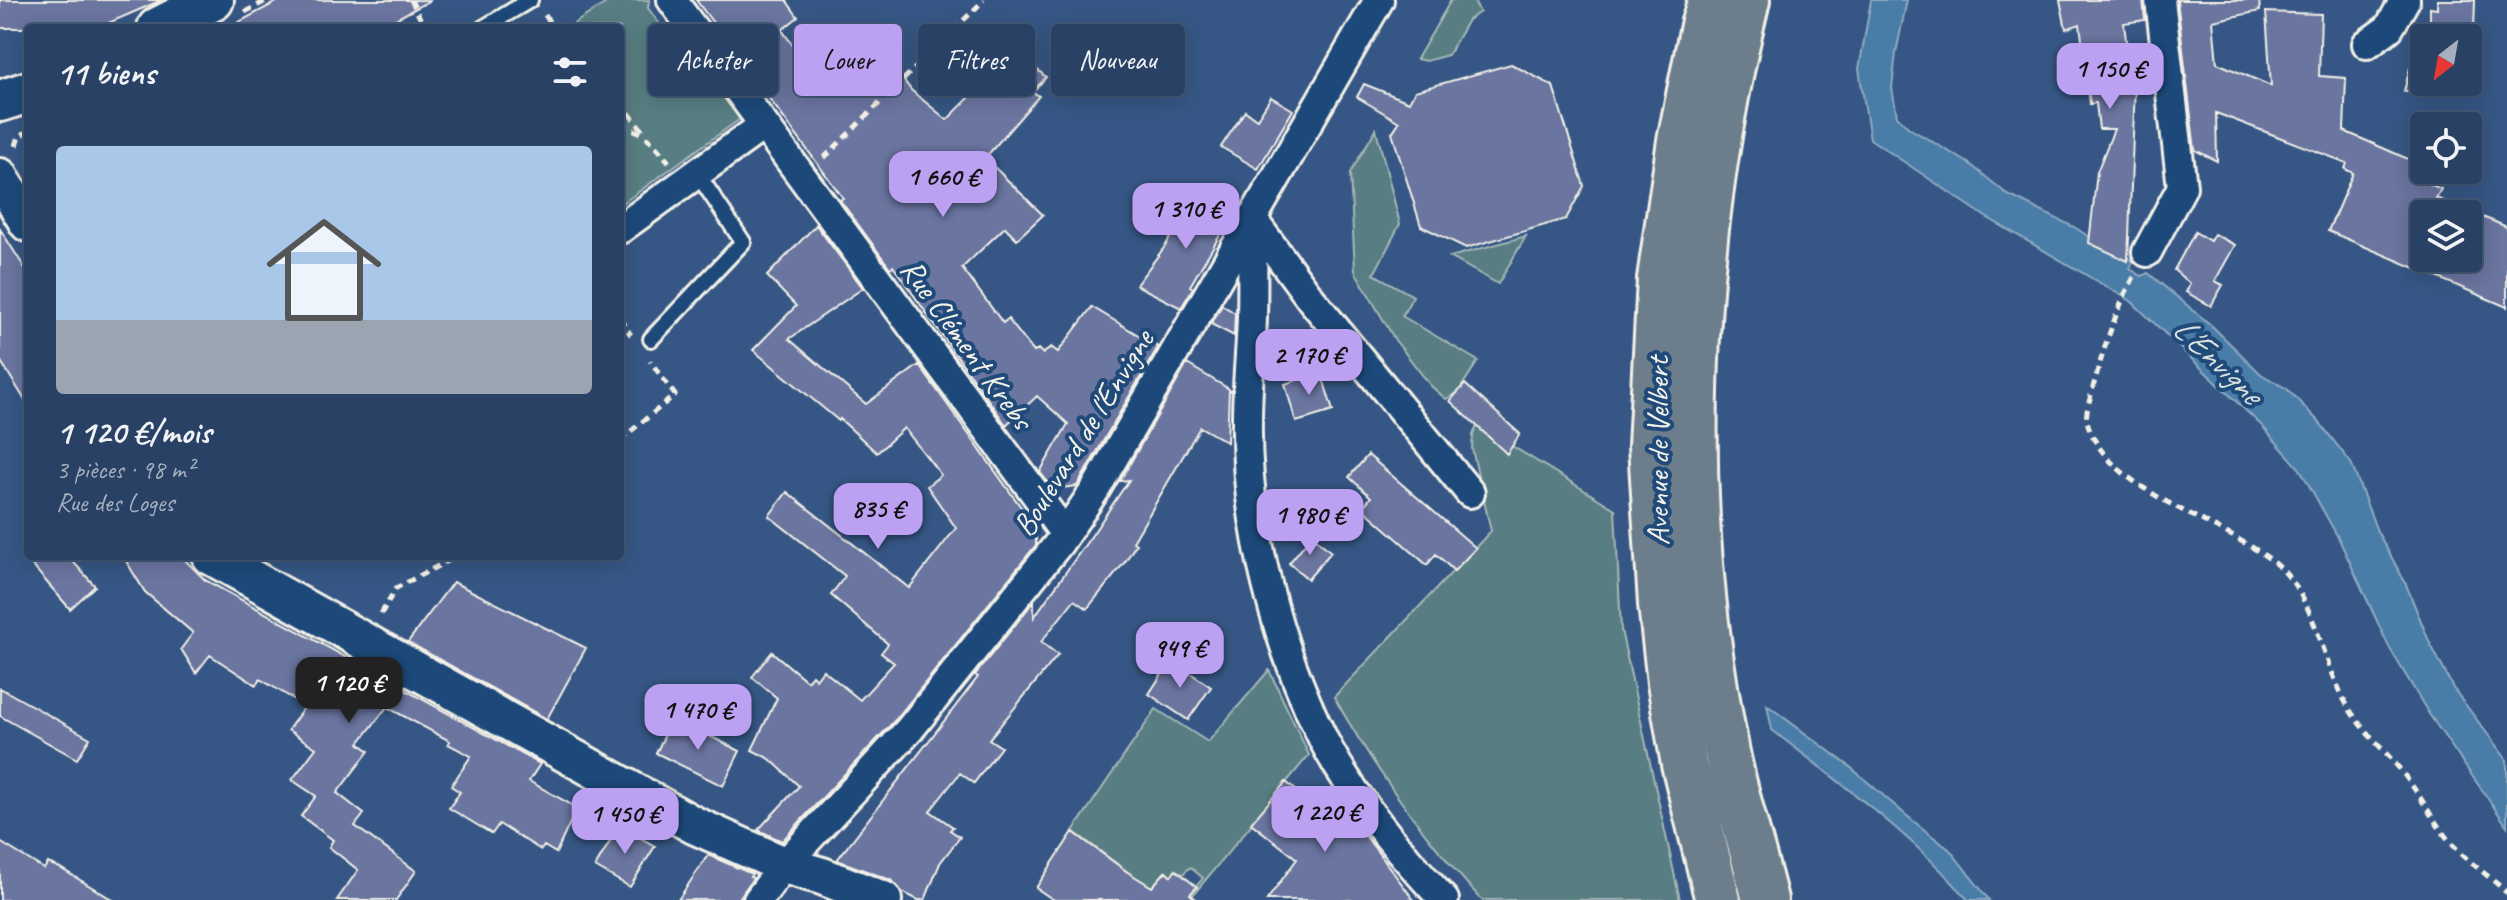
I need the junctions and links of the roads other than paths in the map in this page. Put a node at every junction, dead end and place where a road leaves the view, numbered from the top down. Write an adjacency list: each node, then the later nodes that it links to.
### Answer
1 (530, 0): 10 (lane)
2 (672, 0): 14 (street, Rue Clément Krebs)
3 (1379, 0): 18 (street, Boulevard de l'Envigne)
4 (1711, 0): 29 (main road, Avenue de Velbert)
5 (1747, 0): 30 (main road, Avenue de Velbert)
6 (2160, 0): 20 (street)
7 (2405, 0): 11 (street)
8 (201, 3): 9 (main road)
9 (165, 24)
10 (490, 24)
11 (2367, 44)
12 (24, 93): 13 (main road)
13 (0, 101)
14 (764, 125): 16 (street); 23 (street, Rue Clément Krebs)
15 (8, 162): 17 (street)
16 (691, 177): 19 (street); 21 (lane)
17 (24, 211)
18 (1252, 219): 22 (street); 23 (street, Boulevard de l'Envigne); 28 (street)
19 (624, 226)
20 (2144, 259)
21 (651, 339)
22 (1470, 493)
23 (1065, 534): 25 (street, Boulevard de l'Envigne)
24 (215, 560): 25 (street)
25 (784, 865): 26 (street, Boulevard de l'Envigne); 27 (street)
26 (758, 900)
27 (883, 900)
28 (1444, 900)
29 (1718, 900)
30 (1765, 900)

